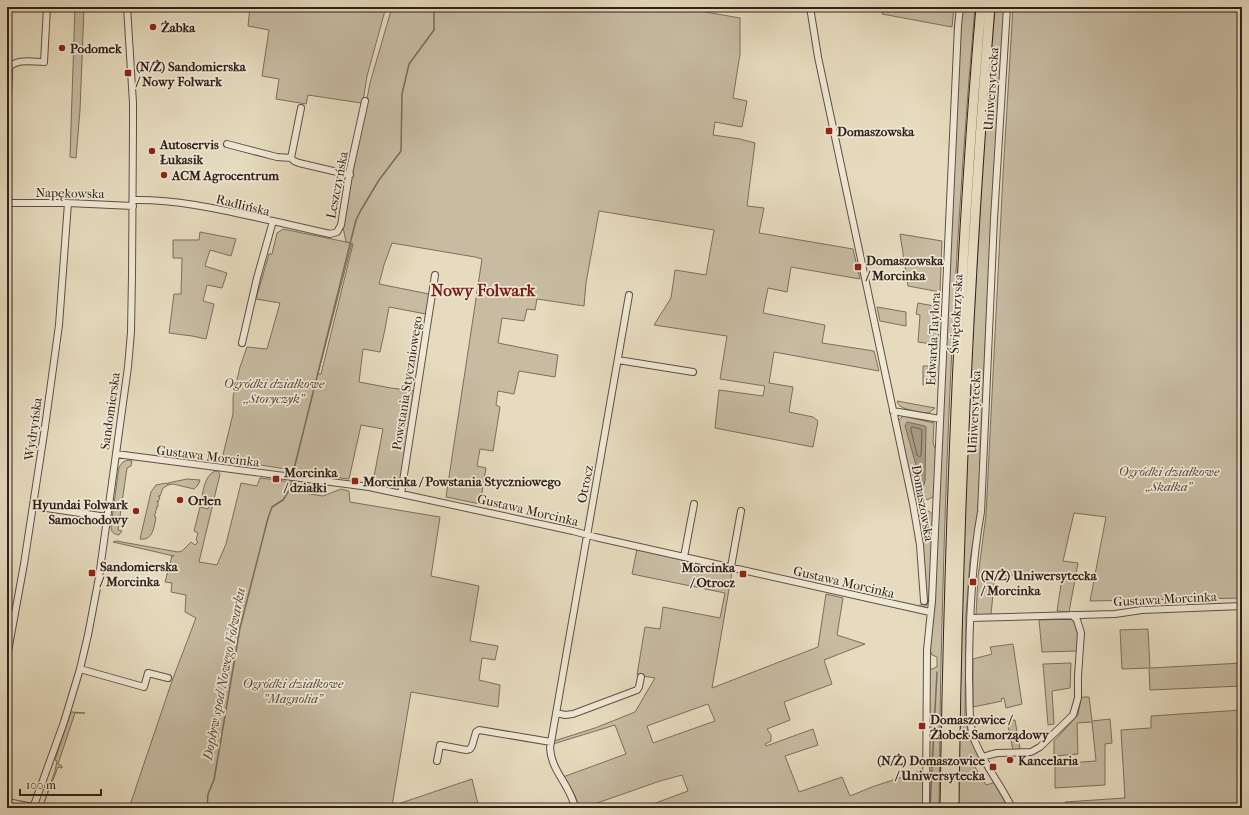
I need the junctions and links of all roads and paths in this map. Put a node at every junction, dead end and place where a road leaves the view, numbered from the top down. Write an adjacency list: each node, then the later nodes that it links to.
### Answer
1 (47, 7): 10 (street)
2 (127, 7): 16 (street, Sandomierska)
3 (810, 7): 23 (street, Domaszowska)
4 (960, 7): 24 (street, Edwarda Taylora)
5 (981, 7): 39 (highway, Świętokrzyska)
6 (990, 7): 39 (highway, Świętokrzyska)
7 (1007, 7): 38 (street, Uniwersytecka)
8 (365, 101): 13 (street, Leszczyńska)
9 (301, 108): 12 (street)
10 (7, 124)
11 (227, 144): 12 (street)
12 (291, 158): 13 (street)
13 (350, 175): 17 (street, Leszczyńska)
14 (7, 203): 15 (street, Napękowska)
15 (68, 203): 16 (street, Napękowska); 28 (street, Wydryńska)
16 (133, 203): 17 (street, Radlińska); 25 (street, Sandomierska)
17 (273, 221): 20 (street, Radlińska)
18 (435, 275): 26 (street, Powstania Styczniowego)
19 (630, 295): 21 (street, Otrocz)
20 (242, 343)
21 (618, 360): 22 (street); 31 (street, Otrocz)
22 (694, 372)
23 (893, 411): 24 (street); 34 (street, Domaszowska)
24 (940, 419): 36 (street, Edwarda Taylora)
25 (116, 454): 26 (street, Gustawa Morcinka); 30 (street, Sandomierska)
26 (401, 494): 31 (street, Gustawa Morcinka)
27 (694, 504): 32 (street)
28 (33, 506): 30 (street); 40 (street, Wydryńska)
29 (741, 511): 33 (street)
30 (107, 518): 41 (street, Sandomierska)
31 (587, 534): 32 (street, Gustawa Morcinka); 44 (street, Otrocz)
32 (684, 557): 33 (street, Gustawa Morcinka)
33 (731, 567): 36 (street, Gustawa Morcinka)
34 (924, 601)
35 (1242, 606): 37 (street, Gustawa Morcinka)
36 (930, 612): 51 (street, Edwarda Taylora)
37 (1072, 615): 38 (street, Gustawa Morcinka); 46 (street)
38 (970, 618): 46 (street, Uniwersytecka)
39 (952, 622): 52 (highway); 53 (highway)
40 (7, 657)
41 (80, 669): 43 (street); 49 (street, Sandomierska)
42 (641, 677): 44 (street)
43 (168, 678)
44 (556, 714): 45 (street, Otrocz)
45 (550, 745): 47 (street); 50 (street)
46 (983, 757): 54 (street, Uniwersytecka)
47 (437, 761)
48 (7, 802): 49 (street)
49 (33, 808)
50 (575, 808)
51 (926, 808)
52 (945, 808)
53 (954, 808)
54 (1012, 808)

